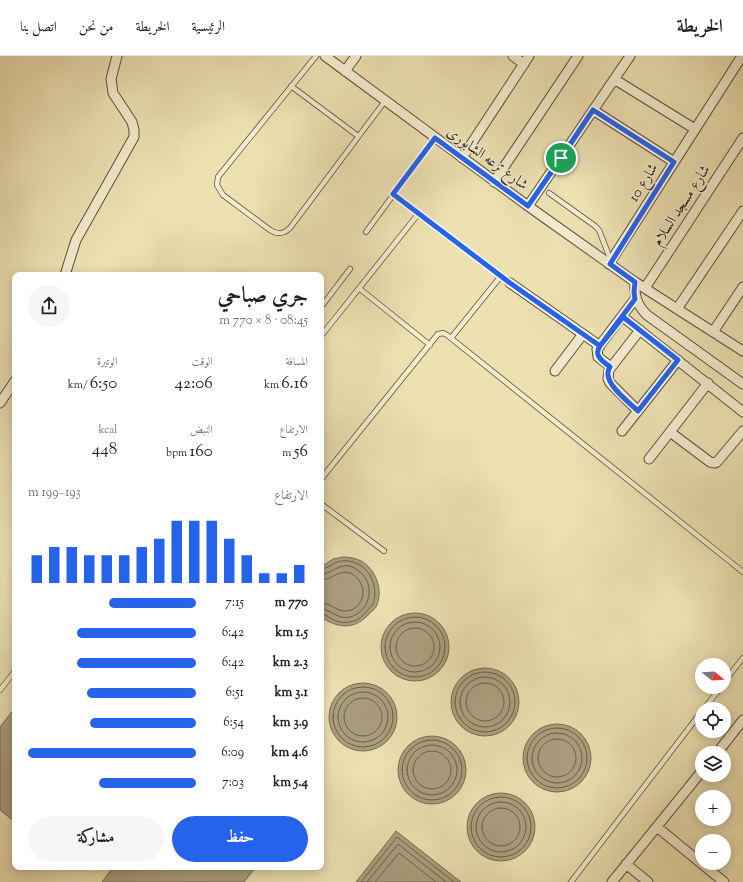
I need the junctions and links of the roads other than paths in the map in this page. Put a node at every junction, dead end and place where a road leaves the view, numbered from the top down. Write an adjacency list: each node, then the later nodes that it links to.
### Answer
1 (117, 56): 30 (street)
2 (316, 56): 12 (lane)
3 (325, 56): 10 (street, شارع ترعه الشابورى)
4 (356, 56): 10 (street)
5 (513, 56): 9 (street)
6 (578, 56): 21 (street)
7 (630, 56): 11 (street)
8 (742, 56): 15 (street, شارع 10)
9 (527, 60): 19 (street)
10 (345, 71): 13 (street, شارع ترعه الشابورى)
11 (614, 79): 14 (street); 15 (street)
12 (291, 86): 16 (lane); 16 (lane)
13 (385, 101): 16 (lane); 17 (street, شارع ترعه الشابورى)
14 (593, 110): 20 (street); 24 (street)
15 (695, 129): 20 (street, شارع 10)
16 (358, 136)
17 (435, 138): 19 (street, شارع ترعه الشابورى); 23 (lane)
18 (743, 138): 35 (street, شارع مسجد السلام)
19 (462, 158): 21 (street, شارع ترعه الشابورى)
20 (674, 162): 28 (street, شارع 10)
21 (494, 182): 24 (street, شارع ترعه الشابورى)
22 (550, 193): 28 (lane)
23 (393, 194): 26 (lane); 27 (lane)
24 (528, 206): 28 (street, شارع ترعه الشابورى)
25 (743, 211): 39 (street)
26 (419, 213): 31 (lane); 36 (lane)
27 (366, 232)
28 (610, 262): 32 (street, شارع ترعه الشابورى)
29 (350, 269): 38 (lane)
30 (66, 272)
31 (501, 276): 33 (lane); 45 (lane)
32 (635, 282): 35 (street, شارع ترعه الشابورى); 37 (street)
33 (510, 283): 44 (street)
34 (743, 287): 43 (street)
35 (645, 288): 39 (street, شارع ترعه الشابورى)
36 (360, 289): 42 (lane); 46 (lane)
37 (635, 299): 40 (street); 53 (street)
38 (324, 303)
39 (678, 309): 43 (street, شارع ترعه الشابورى)
40 (623, 317): 41 (street); 47 (street)
41 (640, 330): 49 (street); 50 (street)
42 (324, 332)
43 (713, 332): 48 (street, شارع ترعه الشابورى)
44 (583, 334): 47 (street); 51 (street)
45 (452, 338): 46 (lane); 65 (lane)
46 (430, 345): 62 (lane)
47 (600, 346): 50 (street)
48 (743, 351)
49 (678, 360): 52 (street); 56 (street)
50 (610, 367): 56 (street)
51 (555, 371)
52 (708, 383): 57 (street); 60 (street)
53 (743, 384)
54 (12, 385): 55 (street)
55 (0, 403)
56 (638, 411): 58 (street)
57 (743, 412)
58 (622, 431)
59 (743, 431): 60 (street)
60 (670, 432): 61 (street)
61 (649, 459)
62 (324, 475)
63 (324, 506): 64 (lane)
64 (384, 551)
65 (743, 572)
66 (743, 658): 67 (lane)
67 (731, 673)
68 (12, 675): 69 (lane)
69 (0, 690)
70 (695, 720): 76 (lane)
71 (743, 720): 72 (street)
72 (723, 746)
73 (695, 780): 74 (street)
74 (657, 827): 75 (street); 79 (street)
75 (626, 864): 77 (street); 78 (street)
76 (571, 882)
77 (612, 882)
78 (648, 882)
79 (724, 882)

